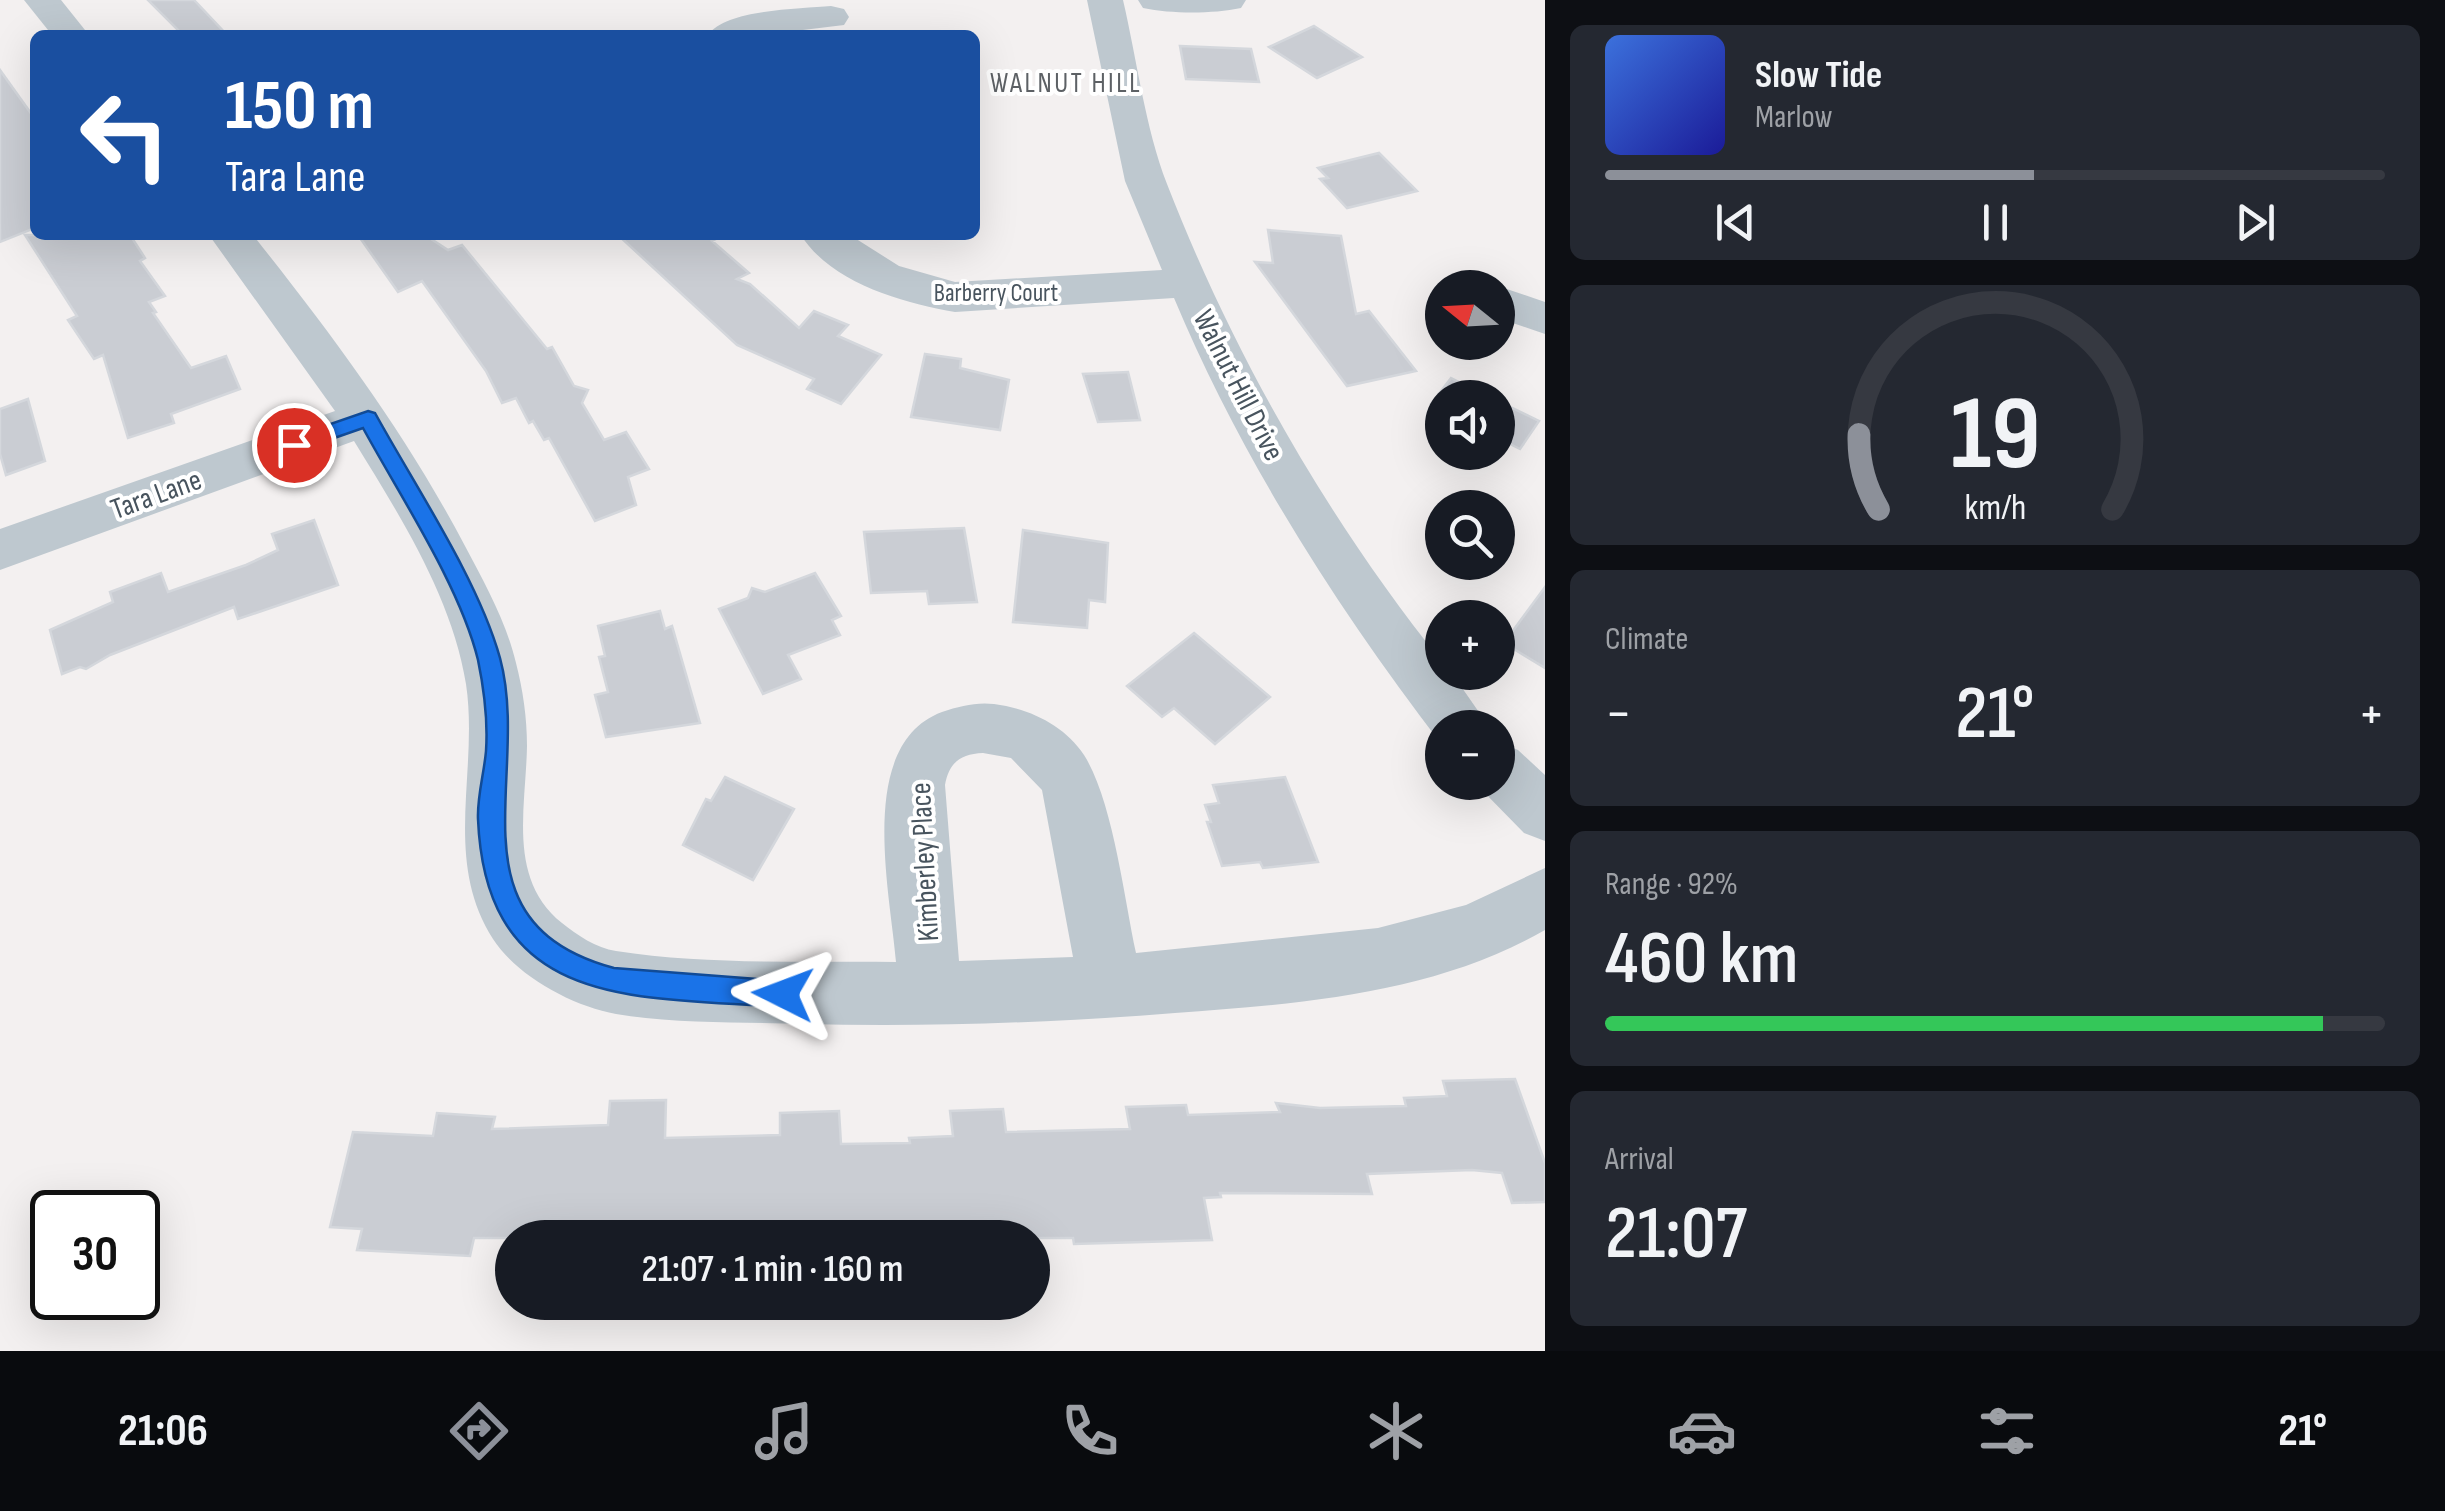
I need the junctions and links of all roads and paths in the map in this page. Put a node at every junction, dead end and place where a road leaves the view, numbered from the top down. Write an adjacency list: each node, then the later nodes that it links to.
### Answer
1 (42, 0): 6 (street)
2 (1105, 0): 10 (street, Walnut Hill Drive)
3 (1156, 0): 4 (street)
4 (1228, 0)
5 (831, 17): 7 (street)
6 (67, 30)
7 (741, 30)
8 (234, 240): 13 (street)
9 (829, 240): 10 (street, Barberry Court)
10 (1186, 283): 15 (street, Walnut Hill Drive)
11 (1515, 308): 12 (street)
12 (1545, 320)
13 (368, 418): 14 (street, Tara Lane); 20 (street)
14 (0, 550)
15 (1448, 710)
16 (1515, 785): 17 (street)
17 (1545, 814)
18 (1545, 896): 19 (street)
19 (1111, 988): 20 (street); 20 (street, Kimberley Place)
20 (932, 996)

